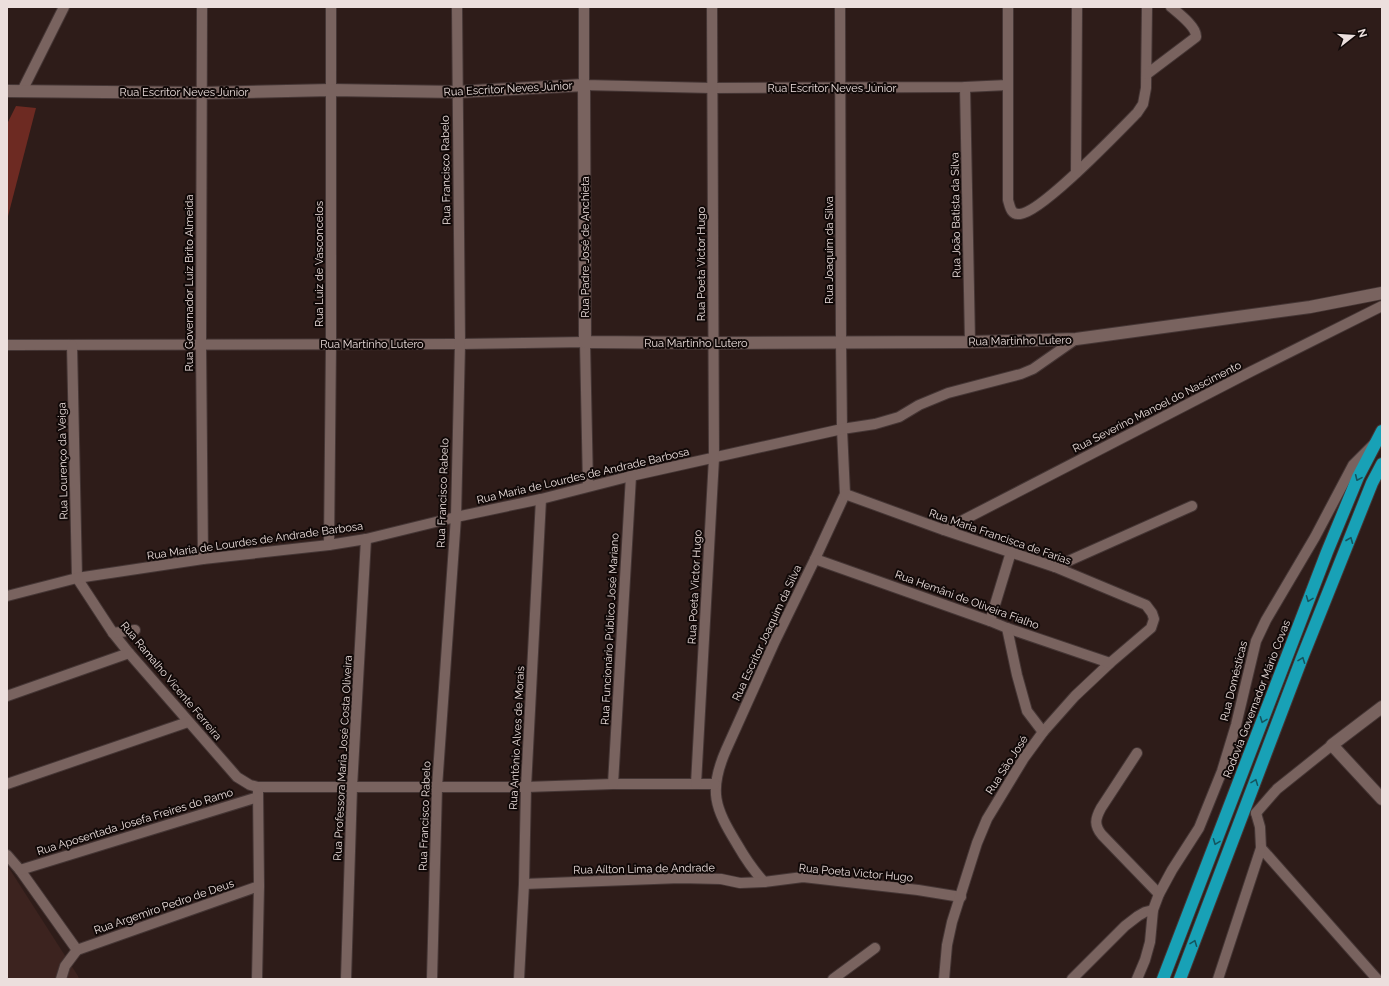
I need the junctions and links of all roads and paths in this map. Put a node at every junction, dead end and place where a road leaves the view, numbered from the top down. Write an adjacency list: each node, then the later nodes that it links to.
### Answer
1 (64, 7): 20 (street)
2 (202, 7): 22 (street, Rua Governador Luiz Brito Almeida)
3 (331, 7): 18 (street, Rua Luiz de Vasconcelos)
4 (457, 7): 21 (street, Rua Francisco Rabelo)
5 (584, 7): 13 (street, Rua Padre José de Anchieta)
6 (712, 7): 17 (street, Rua Poeta Victor Hugo)
7 (840, 7): 15 (street, Rua Joaquim da Silva)
8 (1008, 7): 14 (street)
9 (1077, 7): 23 (street)
10 (1147, 7): 12 (street)
11 (1171, 7): 12 (street)
12 (1147, 74): 23 (street)
13 (584, 85): 17 (street, Rua Escritor Neves Júnior); 21 (street, Rua Escritor Neves Júnior); 27 (street, Rua Padre José de Anchieta)
14 (1008, 85): 16 (street, Rua Escritor Neves Júnior); 23 (street)
15 (841, 87): 16 (street, Rua Escritor Neves Júnior); 17 (street, Rua Escritor Neves Júnior); 28 (street, Rua Joaquim da Silva)
16 (965, 87): 29 (street, Rua João Batista da Silva)
17 (712, 88): 30 (street, Rua Poeta Victor Hugo)
18 (331, 90): 21 (street, Rua Escritor Neves Júnior); 22 (street, Rua Escritor Neves Júnior); 31 (street, Rua Luiz de Vasconcelos)
19 (7, 91): 20 (street, Rua Escritor Neves Júnior)
20 (22, 91): 22 (street, Rua Escritor Neves Júnior)
21 (457, 92): 32 (street, Rua Francisco Rabelo)
22 (202, 93): 35 (street, Rua Governador Luiz Brito Almeida)
23 (1076, 173)
24 (1382, 293): 26 (street, Rua Martinho Lutero)
25 (1382, 306): 47 (street, Rua Severino Manoel do Nascimento)
26 (1076, 339): 29 (street, Rua Martinho Lutero); 36 (street, Rua Maria de Lourdes de Andrade Barbosa)
27 (585, 342): 30 (street, Rua Martinho Lutero); 32 (street, Rua Martinho Lutero); 42 (street, Rua Padre José de Anchieta)
28 (841, 342): 29 (street, Rua Martinho Lutero); 30 (street, Rua Martinho Lutero); 36 (street, Rua Joaquim da Silva)
29 (970, 342)
30 (713, 343): 39 (street, Rua Poeta Victor Hugo)
31 (331, 344): 32 (street, Rua Martinho Lutero); 35 (street, Rua Martinho Lutero); 49 (street, Rua Luiz de Vasconcelos)
32 (460, 344): 46 (street, Rua Francisco Rabelo)
33 (7, 345): 34 (street, Rua Martinho Lutero)
34 (72, 345): 35 (street, Rua Martinho Lutero); 54 (street, Rua Lourenço da Veiga)
35 (201, 345): 51 (street, Rua Governador Luiz Brito Almeida)
36 (842, 429): 39 (street, Rua Maria de Lourdes de Andrade Barbosa); 43 (street, Rua Joaquim da Silva)
37 (1382, 431): 38 (highway, Rodovia Governador Mário Covas)
38 (1376, 442): 86 (street, Rua Domésticas); 100 (highway, Rodovia Governador Mário Covas, one-way to 100)
39 (714, 458): 41 (street, Rua Maria de Lourdes de Andrade Barbosa); 71 (street, Rua Poeta Victor Hugo)
40 (1382, 464): 78 (highway, one-way to 40)
41 (631, 476): 42 (street, Rua Maria de Lourdes de Andrade Barbosa); 70 (street, Rua Funcionário Público José Mariano)
42 (588, 486): 44 (street, Rua Maria de Lourdes de Andrade Barbosa)
43 (845, 494): 47 (street, Rua Maria Francisca de Farias); 52 (street, Rua Escritor Joaquim da Silva)
44 (541, 499): 46 (street, Rua Maria de Lourdes de Andrade Barbosa); 75 (street, Rua Antônio Alves de Morais)
45 (1192, 506): 53 (street)
46 (456, 517): 48 (street, Rua Maria de Lourdes de Andrade Barbosa); 74 (street, Rua Francisco Rabelo)
47 (944, 530): 50 (street, Rua Maria Francisca de Farias)
48 (366, 538): 49 (street, Rua Maria de Lourdes de Andrade Barbosa); 73 (street, Rua Professora Maria José Costa Oliveira)
49 (329, 545): 51 (street, Rua Maria de Lourdes de Andrade Barbosa)
50 (1011, 552): 53 (street, Rua Maria Francisca de Farias); 57 (street)
51 (203, 559): 54 (street, Rua Maria de Lourdes de Andrade Barbosa)
52 (815, 559): 57 (street, Rua Hemâni de Oliveira Fialho); 72 (street, Rua Escritor Joaquim da Silva)
53 (1055, 567): 56 (street, Rua Maria Francisca de Farias)
54 (77, 578): 55 (street, Rua Maria de Lourdes de Andrade Barbosa); 60 (street, Rua Ramalho Vicente Ferreira)
55 (7, 596)
56 (1146, 606): 62 (street, Rua São José)
57 (990, 621): 58 (street, Rua Hemâni de Oliveira Fialho)
58 (1006, 628): 62 (street, Rua Hemâni de Oliveira Fialho); 66 (street)
59 (136, 630): 60 (street)
60 (113, 633): 61 (street, Rua Ramalho Vicente Ferreira)
61 (129, 653): 63 (street); 65 (street, Rua Ramalho Vicente Ferreira)
62 (1110, 663): 66 (street, Rua São José)
63 (7, 696)
64 (1382, 707): 67 (street)
65 (188, 722): 69 (street); 76 (street, Rua Ramalho Vicente Ferreira)
66 (1042, 732): 87 (street, Rua São José)
67 (1332, 746): 77 (street); 79 (street)
68 (1137, 753): 86 (street)
69 (7, 784)
70 (612, 784): 71 (street, Rua Aposentada Josefa Freires do Ramo); 75 (street, Rua Aposentada Josefa Freires do Ramo)
71 (696, 784): 72 (street, Rua Aposentada Josefa Freires do Ramo)
72 (716, 784): 83 (street)
73 (352, 787): 74 (street, Rua Aposentada Josefa Freires do Ramo); 76 (street, Rua Aposentada Josefa Freires do Ramo); 93 (street, Rua Professora Maria José Costa Oliveira)
74 (437, 787): 75 (street, Rua Aposentada Josefa Freires do Ramo); 94 (street, Rua Francisco Rabelo)
75 (526, 787): 84 (street, Rua Antônio Alves de Morais)
76 (258, 792): 82 (street, Rua Aposentada Josefa Freires do Ramo); 85 (street)
77 (1382, 799)
78 (1245, 809): 79 (street); 101 (highway, one-way to 78)
79 (1256, 814): 80 (street)
80 (1261, 848): 102 (street); 103 (street)
81 (7, 855): 82 (street)
82 (20, 870): 90 (street)
83 (764, 882): 84 (street, Rua Aílton Lima de Andrade); 87 (street, Rua Poeta Victor Hugo)
84 (524, 884): 95 (street, Rua Antônio Alves de Morais)
85 (259, 886): 90 (street, Rua Argemiro Pedro de Deus); 92 (street)
86 (1159, 894): 88 (street, Rua Domésticas)
87 (960, 897): 97 (street, Rua São José)
88 (1153, 910): 98 (street); 99 (street, Rua Domésticas)
89 (875, 948): 96 (street)
90 (78, 950): 91 (street)
91 (61, 979)
92 (257, 979)
93 (346, 979)
94 (432, 979)
95 (519, 979)
96 (833, 979)
97 (944, 979)
98 (1072, 979)
99 (1137, 979)
100 (1163, 979)
101 (1180, 979)
102 (1218, 979)
103 (1377, 979)

